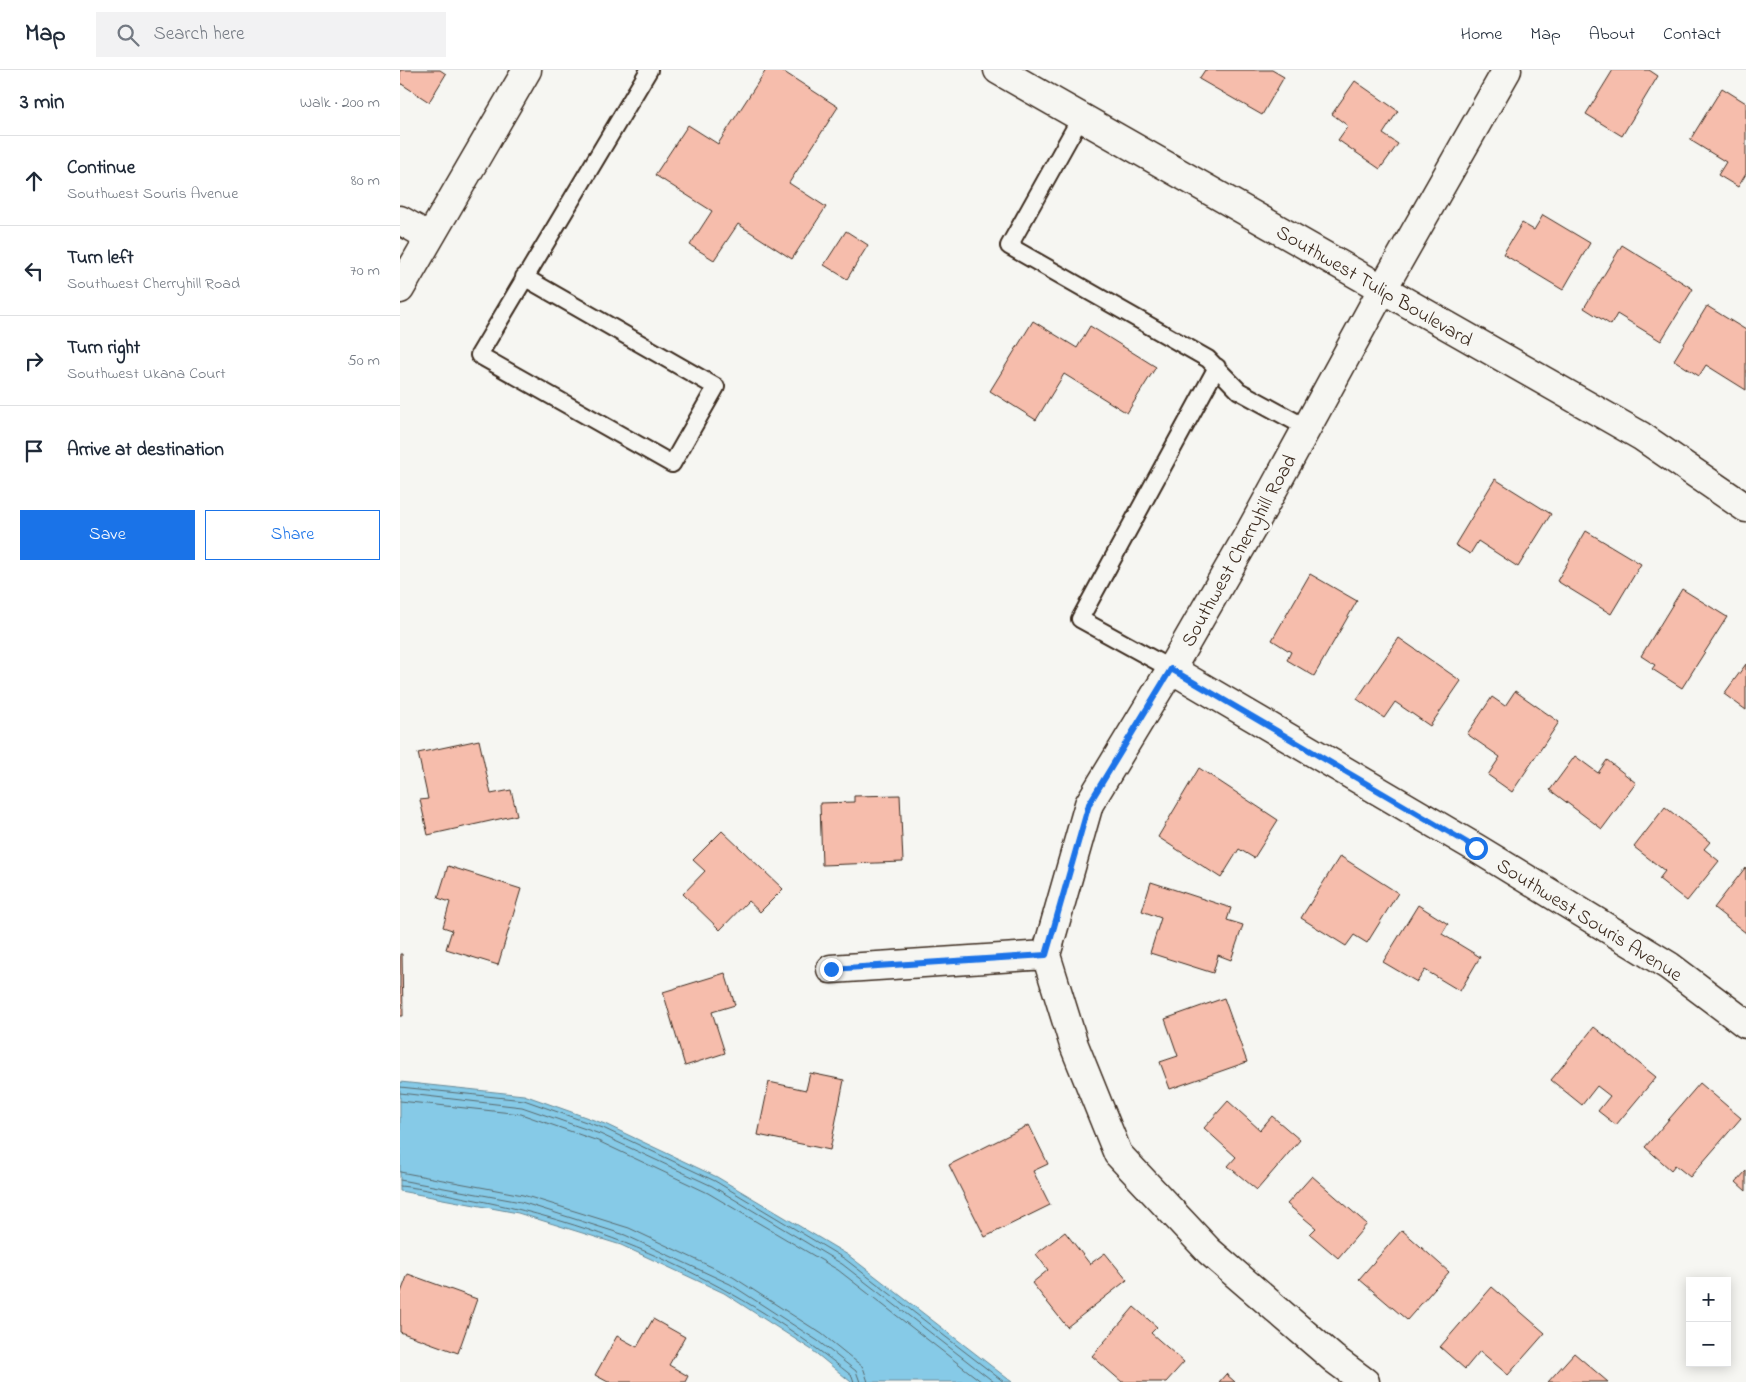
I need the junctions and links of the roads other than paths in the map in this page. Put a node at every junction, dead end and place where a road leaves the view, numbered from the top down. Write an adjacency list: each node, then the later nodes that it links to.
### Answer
1 (527, 70): 7 (street)
2 (649, 70): 8 (lane)
3 (998, 70): 5 (street, Southwest Tulip Boulevard)
4 (1507, 70): 10 (street, Southwest Cherryhill Road)
5 (1082, 118): 10 (street, Southwest Tulip Boulevard); 11 (lane)
6 (400, 220): 7 (street)
7 (430, 237): 9 (street)
8 (524, 277): 8 (lane)
9 (400, 289)
10 (1382, 290): 12 (street, Southwest Cherryhill Road); 13 (street, Southwest Tulip Boulevard)
11 (1217, 367): 12 (lane); 14 (lane)
12 (1307, 428): 14 (street, Southwest Cherryhill Road)
13 (1746, 508)
14 (1171, 669): 15 (street, Southwest Cherryhill Road); 17 (street, Southwest Souris Avenue)
15 (1046, 955): 16 (street); 18 (street)
16 (831, 969)
17 (1746, 1024)
18 (1365, 1382)

